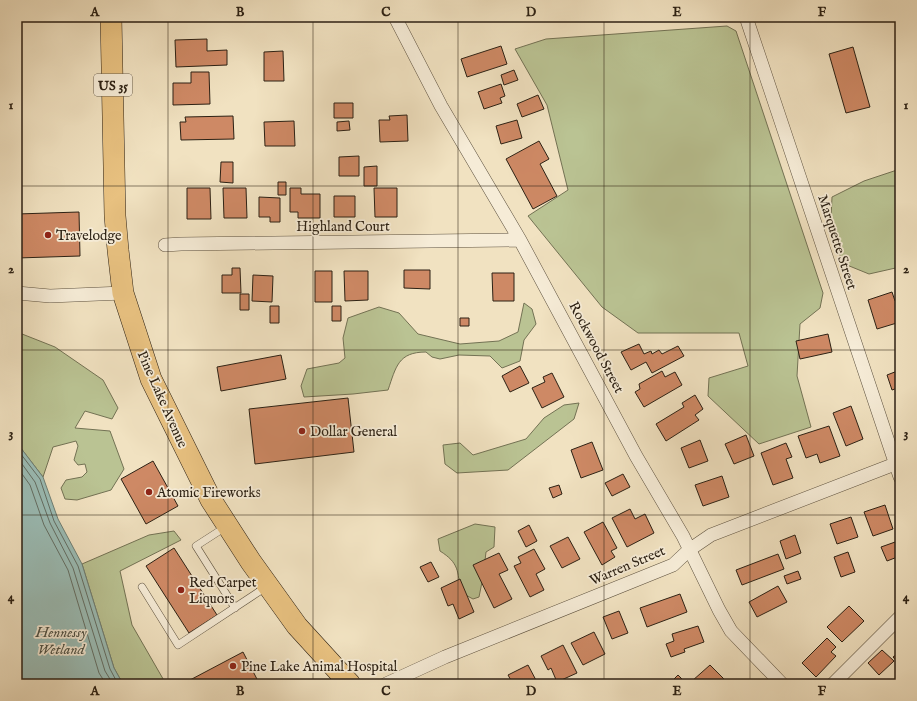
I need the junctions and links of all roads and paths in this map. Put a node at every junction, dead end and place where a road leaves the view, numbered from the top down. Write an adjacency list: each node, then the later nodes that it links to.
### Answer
1 (112, 17): 7 (main road, Pine Lake Avenue / US 35)
2 (395, 17): 4 (street, Rockwood Street)
3 (746, 17): 8 (street, Marquette Street)
4 (520, 240): 5 (street, Highland Court); 11 (street, Rockwood Street)
5 (165, 245)
6 (17, 293): 7 (street)
7 (123, 293): 10 (main road, Pine Lake Avenue / US 35)
8 (898, 463): 9 (street, Marquette Street); 11 (street, Warren Street)
9 (900, 477)
10 (228, 526): 12 (main road, Pine Lake Avenue / US 35); 14 (lane)
11 (689, 550): 17 (street, Warren Street); 18 (street, Rockwood Street)
12 (268, 586): 14 (lane); 16 (main road, Pine Lake Avenue / US 35)
13 (142, 587): 14 (lane)
14 (235, 608)
15 (900, 618): 19 (street)
16 (350, 684)
17 (386, 684)
18 (782, 684)
19 (833, 684)

